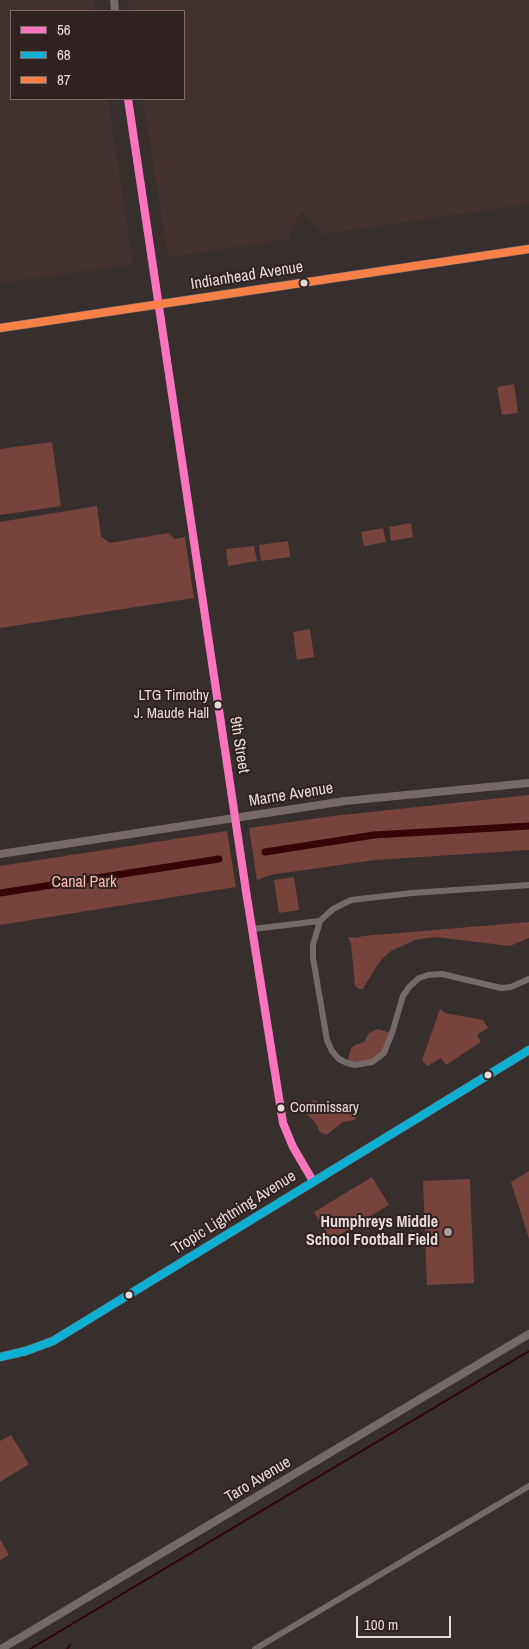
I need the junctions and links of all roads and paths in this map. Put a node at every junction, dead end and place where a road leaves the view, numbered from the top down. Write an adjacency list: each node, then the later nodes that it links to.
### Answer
1 (128, 100): 3 (street, 9th Street)
2 (529, 249): 3 (main road, Indianhead Avenue)
3 (158, 304): 4 (main road, Indianhead Avenue); 6 (street, 9th Street)
4 (0, 328)
5 (529, 783): 6 (street, Marne Avenue)
6 (236, 818): 7 (street, Marne Avenue); 10 (street, 9th Street)
7 (0, 854)
8 (529, 885): 9 (street)
9 (320, 921): 10 (street); 11 (street)
10 (253, 929): 13 (street, 9th Street)
11 (529, 979)
12 (529, 1050): 13 (main road, Tropic Lightning Avenue)
13 (313, 1181): 15 (main road, Tropic Lightning Avenue)
14 (529, 1334): 17 (street, Taro Avenue)
15 (0, 1357)
16 (529, 1486): 18 (street)
17 (1, 1649)
18 (255, 1649)

